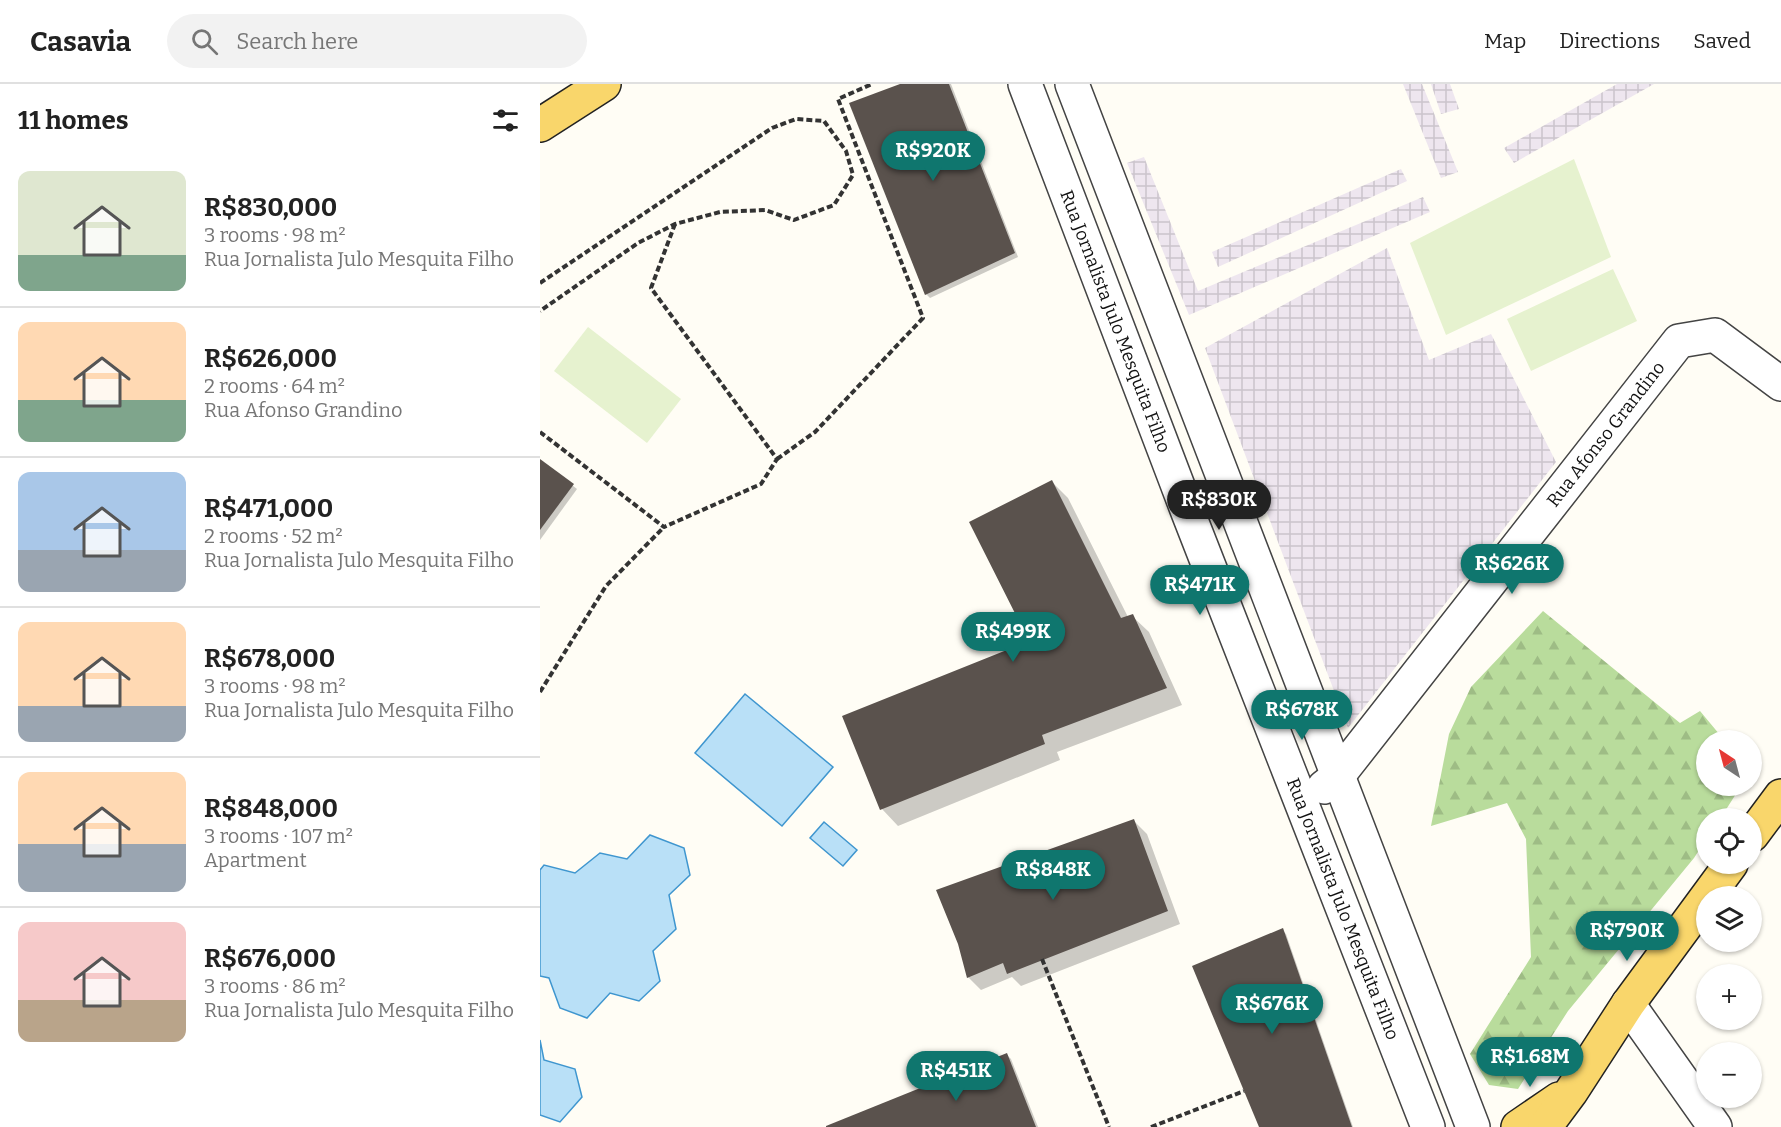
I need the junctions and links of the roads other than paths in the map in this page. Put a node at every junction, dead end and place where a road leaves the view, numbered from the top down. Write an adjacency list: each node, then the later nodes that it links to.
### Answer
1 (604, 84): 4 (main road)
2 (1025, 84): 7 (street, Rua Jornalista Julo Mesquita Filho)
3 (1071, 84): 6 (street)
4 (540, 125)
5 (1781, 384): 10 (street, Rua Afonso Grandino)
6 (1231, 498): 7 (street); 8 (street)
7 (1189, 515): 9 (street, Rua Jornalista Julo Mesquita Filho)
8 (1311, 709): 9 (street); 10 (street)
9 (1271, 728): 12 (street, Rua Jornalista Julo Mesquita Filho)
10 (1337, 777): 12 (street, Rua Afonso Grandino); 18 (street)
11 (1781, 796): 13 (main road)
12 (1300, 803): 17 (street, Rua Jornalista Julo Mesquita Filho)
13 (1762, 822)
14 (1724, 874): 15 (main road)
15 (1628, 1004): 16 (main road); 21 (street)
16 (1571, 1092): 19 (main road); 20 (main road)
17 (1428, 1127)
18 (1473, 1127)
19 (1518, 1127)
20 (1545, 1127)
21 (1715, 1127)

